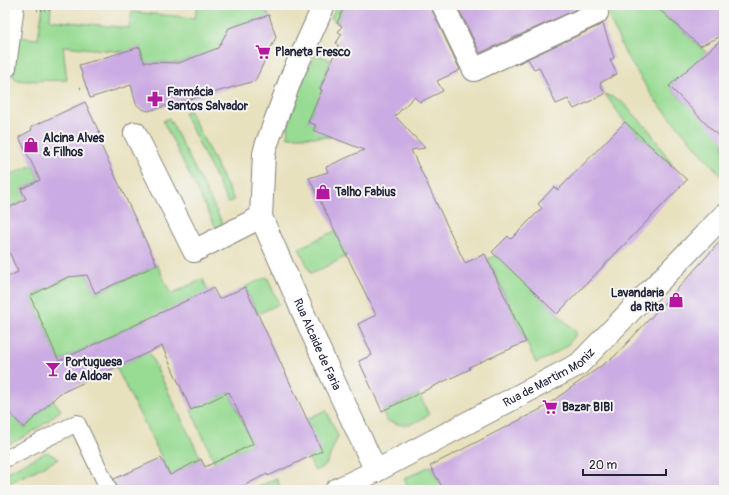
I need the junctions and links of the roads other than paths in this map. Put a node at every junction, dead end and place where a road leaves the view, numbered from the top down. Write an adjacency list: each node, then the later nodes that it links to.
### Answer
1 (13, 5): 5 (street)
2 (324, 5): 8 (street, Rua Alcaide de Faria)
3 (443, 5): 4 (street)
4 (593, 5)
5 (5, 67)
6 (134, 133): 8 (street)
7 (724, 215): 10 (street, Rua de Martim Moniz)
8 (261, 217): 10 (street, Rua Alcaide de Faria)
9 (5, 459): 11 (lane)
10 (376, 471): 12 (street, Rua de Martim Moniz)
11 (109, 490)
12 (336, 490)

